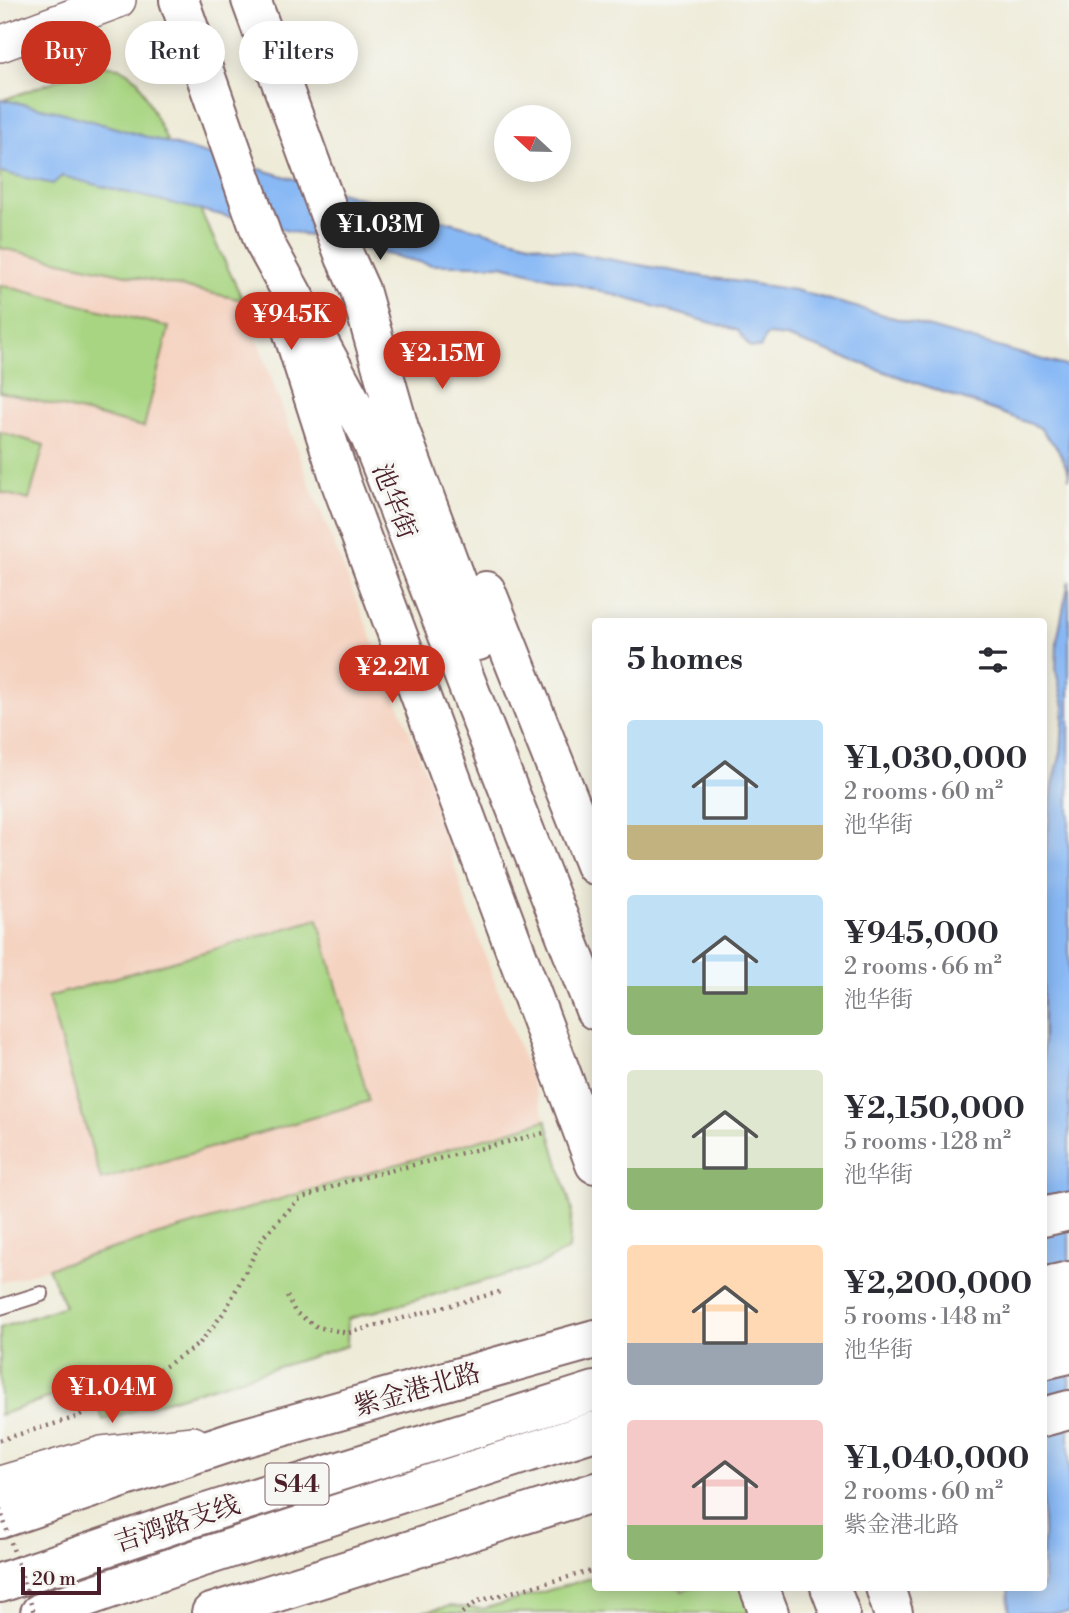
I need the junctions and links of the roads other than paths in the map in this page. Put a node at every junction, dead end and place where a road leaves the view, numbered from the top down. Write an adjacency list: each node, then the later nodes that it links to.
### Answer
1 (118, 0): 4 (street)
2 (179, 0): 5 (main road, 池华街)
3 (251, 0): 6 (main road, 池华街)
4 (0, 44)
5 (264, 242): 7 (main road, 池华街); 11 (main road)
6 (353, 274): 7 (main road, 池华街); 8 (main road)
7 (384, 431): 9 (main road, 池华街); 10 (main road, 池华街)
8 (592, 857)
9 (592, 948)
10 (592, 1002)
11 (592, 1150)
12 (1069, 1211): 13 (main road)
13 (1047, 1216)
14 (1069, 1255): 15 (main road)
15 (1047, 1258)
16 (1069, 1281): 17 (main road)
17 (1047, 1286)
18 (41, 1294): 19 (lane)
19 (0, 1307)
20 (1069, 1317): 21 (main road)
21 (1047, 1321)
22 (592, 1340): 29 (main road, 紫金港北路)
23 (1069, 1354): 24 (main road)
24 (1047, 1359)
25 (592, 1392): 33 (main road, 吉鸿路支线 / S44)
26 (1069, 1410): 27 (main road)
27 (1047, 1416)
28 (592, 1433): 39 (main road, 吉鸿路支线 / S44)
29 (239, 1439): 30 (street, 紫金港北路); 32 (main road, 紫金港北路)
30 (0, 1484)
31 (592, 1493): 38 (main road)
32 (0, 1518)
33 (0, 1583)
34 (761, 1591): 42 (main road)
35 (808, 1591): 43 (main road)
36 (832, 1591): 44 (main road)
37 (886, 1591): 45 (main road)
38 (270, 1594): 40 (main road); 41 (street)
39 (40, 1613)
40 (211, 1613)
41 (237, 1613)
42 (769, 1613)
43 (816, 1613)
44 (840, 1613)
45 (893, 1613)

